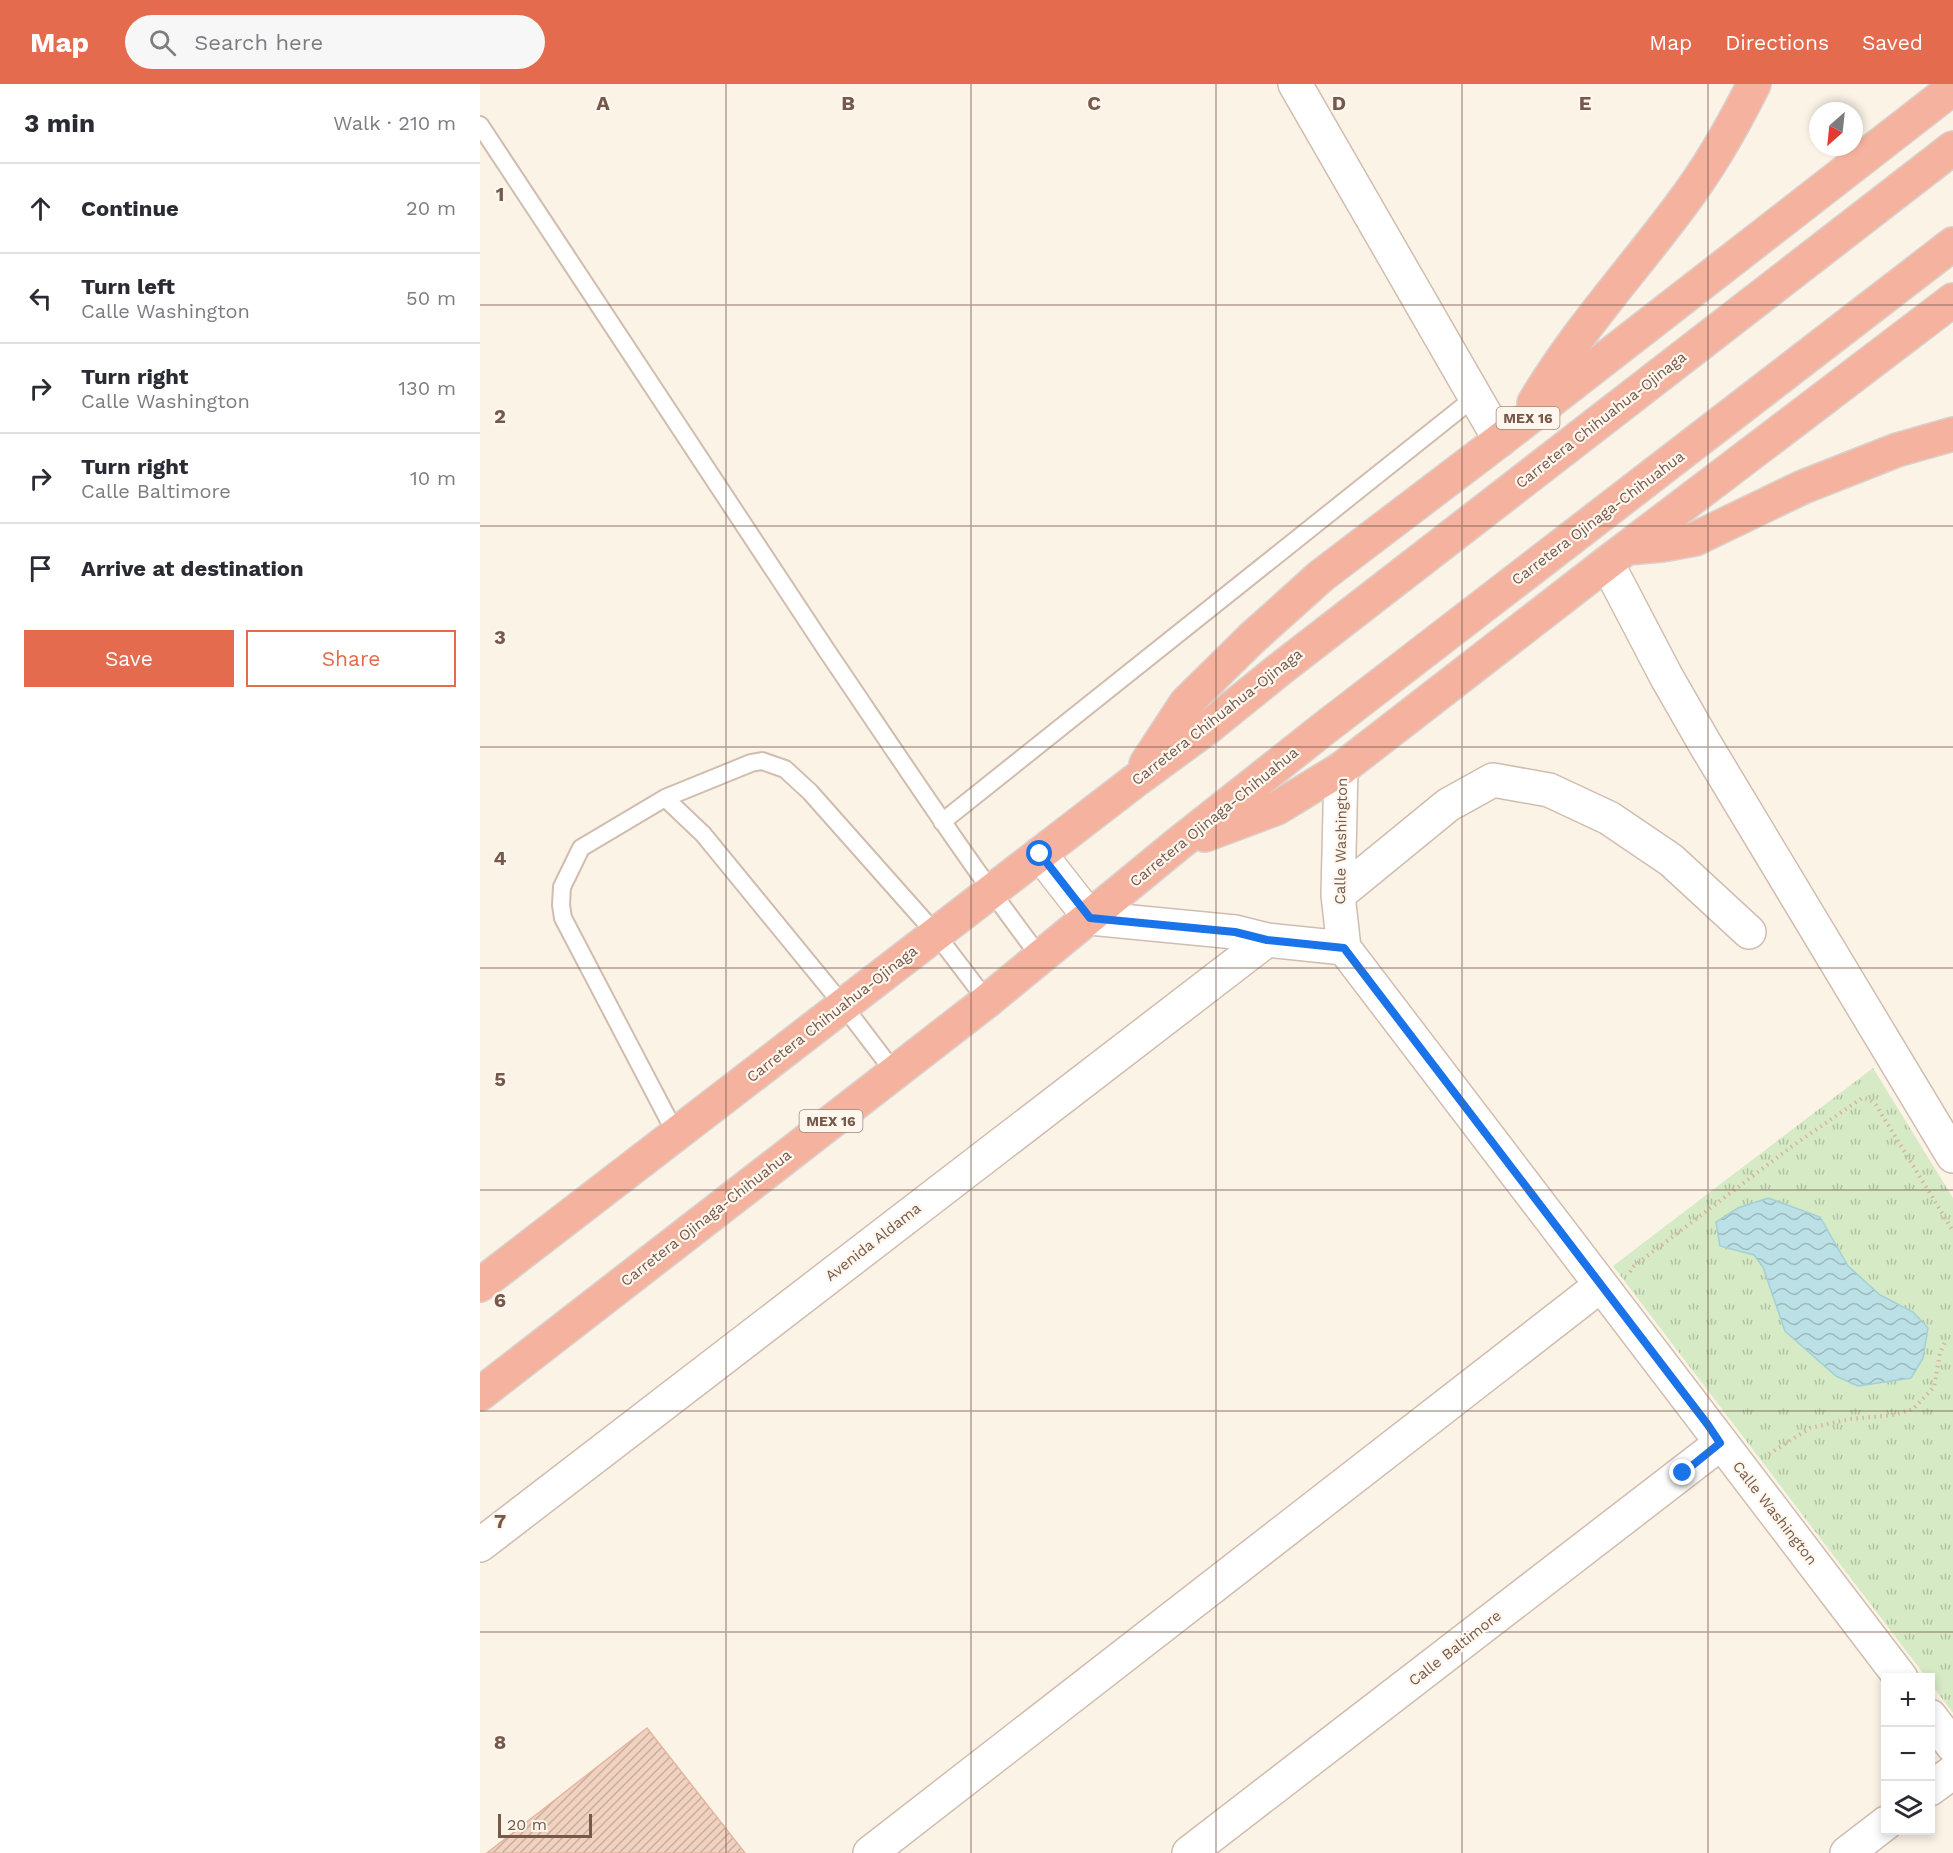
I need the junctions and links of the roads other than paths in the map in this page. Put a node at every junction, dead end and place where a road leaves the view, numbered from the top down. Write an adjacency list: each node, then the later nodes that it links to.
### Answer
1 (1295, 84): 8 (street)
2 (1754, 84): 9 (highway)
3 (1953, 88): 9 (highway, MEX 16)
4 (480, 125): 15 (lane)
5 (1953, 148): 13 (highway, Carretera Chihuahua-Ojinaga / MEX 16)
6 (1953, 244): 16 (highway, Carretera Ojinaga-Chihuahua / MEX 16)
7 (1953, 300): 11 (highway, MEX 16)
8 (1475, 398): 9 (street); 15 (lane)
9 (1511, 432): 13 (highway, MEX 16)
10 (1953, 434): 11 (highway)
11 (1617, 555): 12 (highway, MEX 16); 30 (street)
12 (1341, 769): 16 (highway, MEX 16); 19 (street, Calle Washington)
13 (1136, 780): 17 (highway, Carretera Chihuahua-Ojinaga / MEX 16)
14 (665, 798): 22 (lane); 27 (lane); 29 (lane)
15 (942, 822): 18 (lane)
16 (1178, 844): 20 (highway, Carretera Ojinaga-Chihuahua / MEX 16)
17 (1040, 854): 18 (highway, Carretera Chihuahua-Ojinaga / MEX 16); 20 (street)
18 (991, 892): 22 (highway, Carretera Chihuahua-Ojinaga / MEX 16); 25 (lane)
19 (1338, 895): 21 (street); 24 (street, Calle Washington)
20 (1090, 918): 23 (street); 25 (highway, Carretera Ojinaga-Chihuahua / MEX 16)
21 (1749, 932)
22 (936, 934): 26 (lane); 27 (highway, Carretera Chihuahua-Ojinaga / MEX 16)
23 (1267, 940): 24 (street); 35 (street, Avenida Aldama)
24 (1344, 948): 32 (street, Calle Washington)
25 (1040, 957): 26 (highway, Carretera Ojinaga-Chihuahua / MEX 16)
26 (987, 1000): 28 (highway, Carretera Ojinaga-Chihuahua / MEX 16)
27 (843, 1005): 28 (lane); 29 (highway, Carretera Chihuahua-Ojinaga / MEX 16)
28 (894, 1072): 33 (highway, Carretera Ojinaga-Chihuahua / MEX 16)
29 (676, 1134): 31 (highway, Carretera Chihuahua-Ojinaga / MEX 16)
30 (1953, 1156)
31 (480, 1285)
32 (1606, 1292): 34 (street, Calle Washington); 42 (street)
33 (480, 1394)
34 (1720, 1443): 36 (street, Calle Washington); 43 (street, Calle Baltimore)
35 (480, 1545)
36 (1898, 1673)
37 (1935, 1723): 38 (street)
38 (1953, 1746)
39 (1953, 1772): 40 (street)
40 (1935, 1785)
41 (1881, 1827): 44 (street)
42 (870, 1853)
43 (1189, 1853)
44 (1847, 1853)

